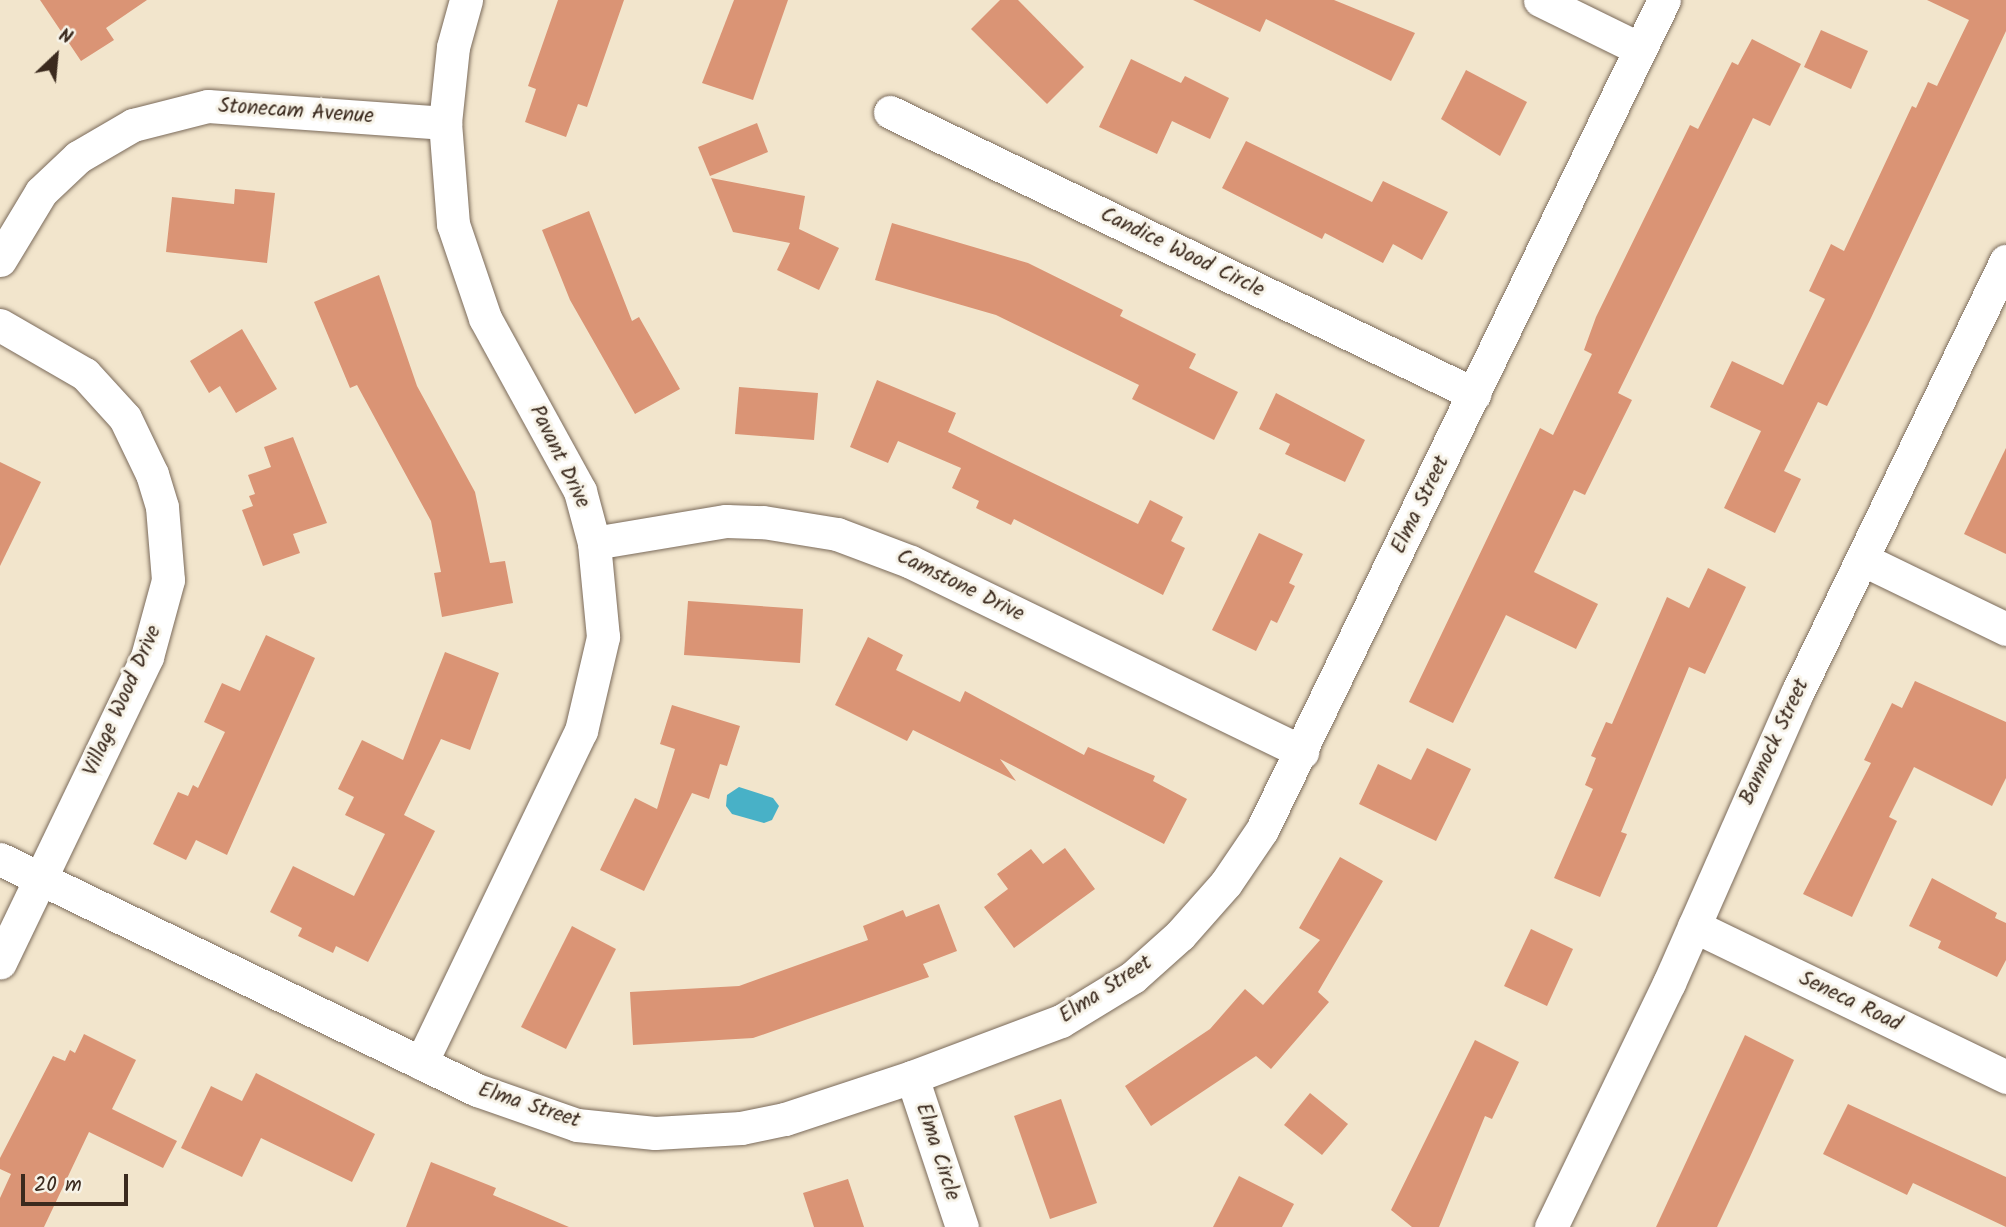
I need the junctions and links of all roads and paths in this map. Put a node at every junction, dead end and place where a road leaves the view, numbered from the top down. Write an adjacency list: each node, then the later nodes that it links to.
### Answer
1 (466, 0): 6 (street, Pavant Drive)
2 (1540, 0): 4 (street)
3 (1664, 0): 4 (street, Elma Street)
4 (1640, 49): 10 (street, Elma Street)
5 (890, 112): 10 (street, Candice Wood Circle)
6 (445, 123): 7 (street, Stonecam Avenue); 11 (street, Pavant Drive)
7 (0, 260)
8 (2006, 261): 12 (street, Bannock Street)
9 (0, 325): 16 (street, Village Wood Drive)
10 (1474, 394): 14 (street, Elma Street)
11 (594, 543): 14 (street, Camstone Drive); 19 (street, Pavant Drive)
12 (1862, 559): 13 (street); 17 (street, Bannock Street)
13 (2006, 629)
14 (1302, 752): 20 (street, Elma Street)
15 (0, 859): 16 (street, Elma Street)
16 (41, 879): 18 (street, Village Wood Drive); 19 (street, Elma Street)
17 (1695, 926): 21 (street, Seneca Road); 23 (street, Bannock Street)
18 (0, 963)
19 (421, 1063): 20 (street, Elma Street)
20 (912, 1077): 22 (street, Elma Circle)
21 (2006, 1077)
22 (962, 1227)
23 (1551, 1227)

